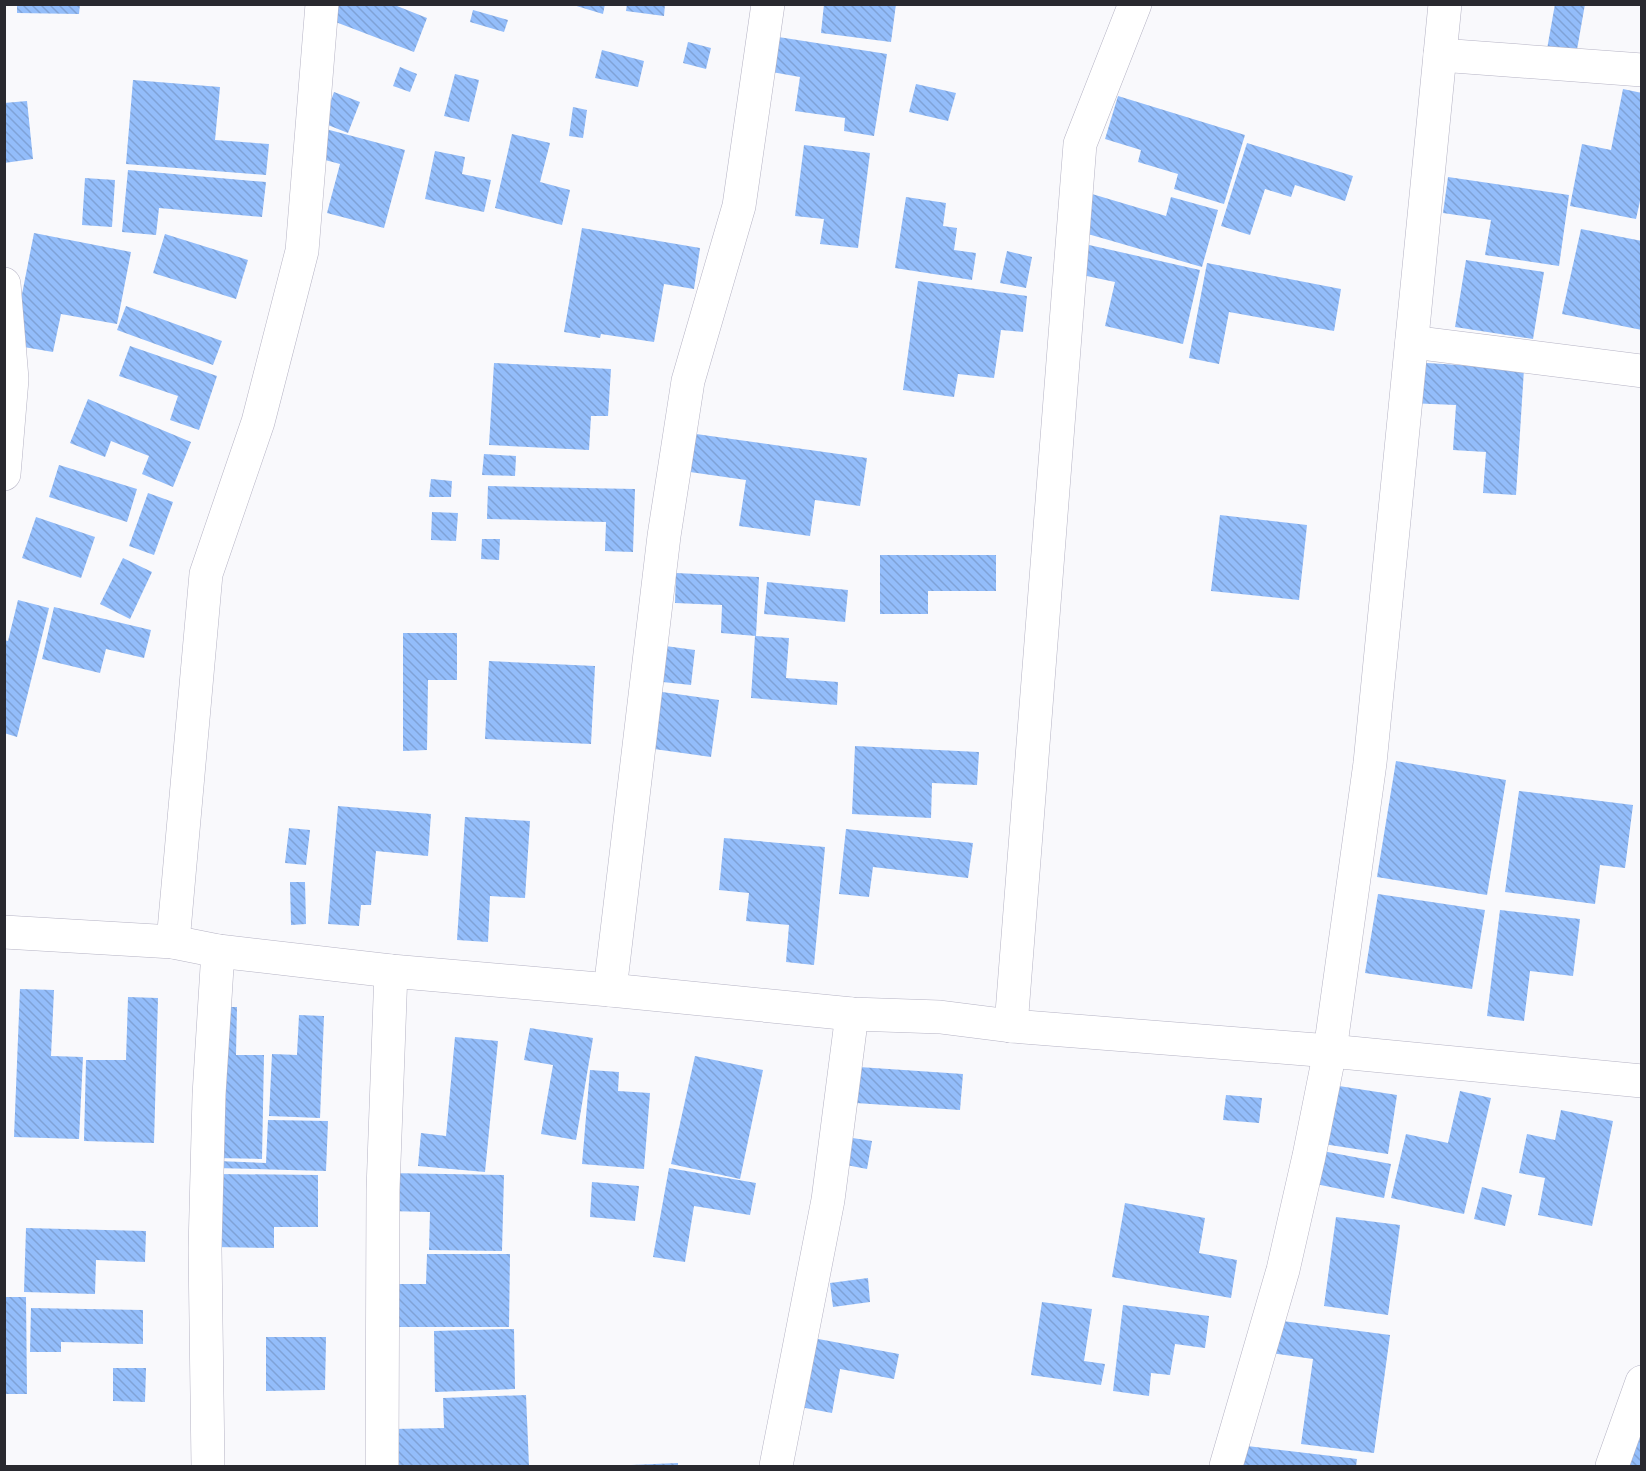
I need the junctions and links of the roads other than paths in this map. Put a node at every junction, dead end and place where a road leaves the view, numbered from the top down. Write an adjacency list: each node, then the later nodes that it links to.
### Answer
1 (322, 4): 12 (street)
2 (768, 4): 15 (street)
3 (1135, 4): 17 (street)
4 (1445, 4): 5 (street)
5 (1440, 55): 6 (street); 8 (street)
6 (1641, 70)
7 (4, 284): 10 (street)
8 (1412, 342): 9 (street); 18 (street)
9 (1641, 371)
10 (4, 474)
11 (4, 932): 12 (street)
12 (173, 942): 13 (street)
13 (218, 951): 14 (street); 21 (street)
14 (392, 971): 15 (street); 22 (street)
15 (610, 990): 16 (street)
16 (852, 1014): 17 (street); 23 (street)
17 (1011, 1026): 18 (street)
18 (1330, 1050): 19 (street); 24 (street)
19 (1641, 1081)
20 (1641, 1382): 25 (street)
21 (208, 1467)
22 (382, 1467)
23 (776, 1467)
24 (1226, 1467)
25 (1612, 1467)

